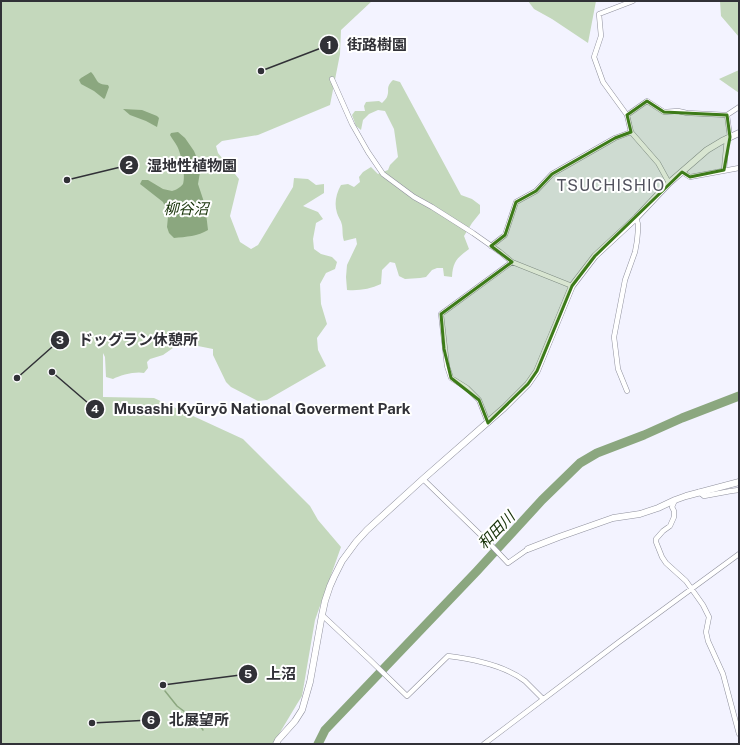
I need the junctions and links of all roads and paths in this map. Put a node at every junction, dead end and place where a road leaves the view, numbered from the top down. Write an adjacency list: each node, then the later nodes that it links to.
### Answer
1 (633, 1): 4 (street)
2 (332, 79): 14 (street)
3 (739, 107): 5 (street)
4 (627, 115): 5 (street); 6 (street)
5 (727, 115): 8 (street)
6 (632, 132): 12 (street); 14 (street)
7 (739, 133): 8 (street)
8 (729, 138): 10 (street); 11 (street)
9 (739, 168): 10 (street)
10 (724, 170): 11 (street)
11 (682, 172): 12 (street)
12 (669, 183): 13 (street)
13 (636, 218): 16 (street); 17 (street)
14 (492, 246): 15 (street)
15 (512, 262): 16 (street); 18 (street)
16 (572, 286): 18 (street)
17 (627, 391)
18 (488, 423): 19 (street)
19 (423, 480): 24 (street); 27 (street)
20 (739, 482): 22 (street)
21 (739, 490): 22 (street)
22 (699, 492): 23 (street)
23 (674, 500): 24 (street); 26 (street)
24 (528, 549)
25 (739, 554): 26 (street)
26 (691, 589): 28 (street); 29 (street)
27 (322, 615): 28 (street); 30 (street)
28 (543, 699): 31 (street)
29 (739, 734)
30 (276, 744)
31 (484, 744)

